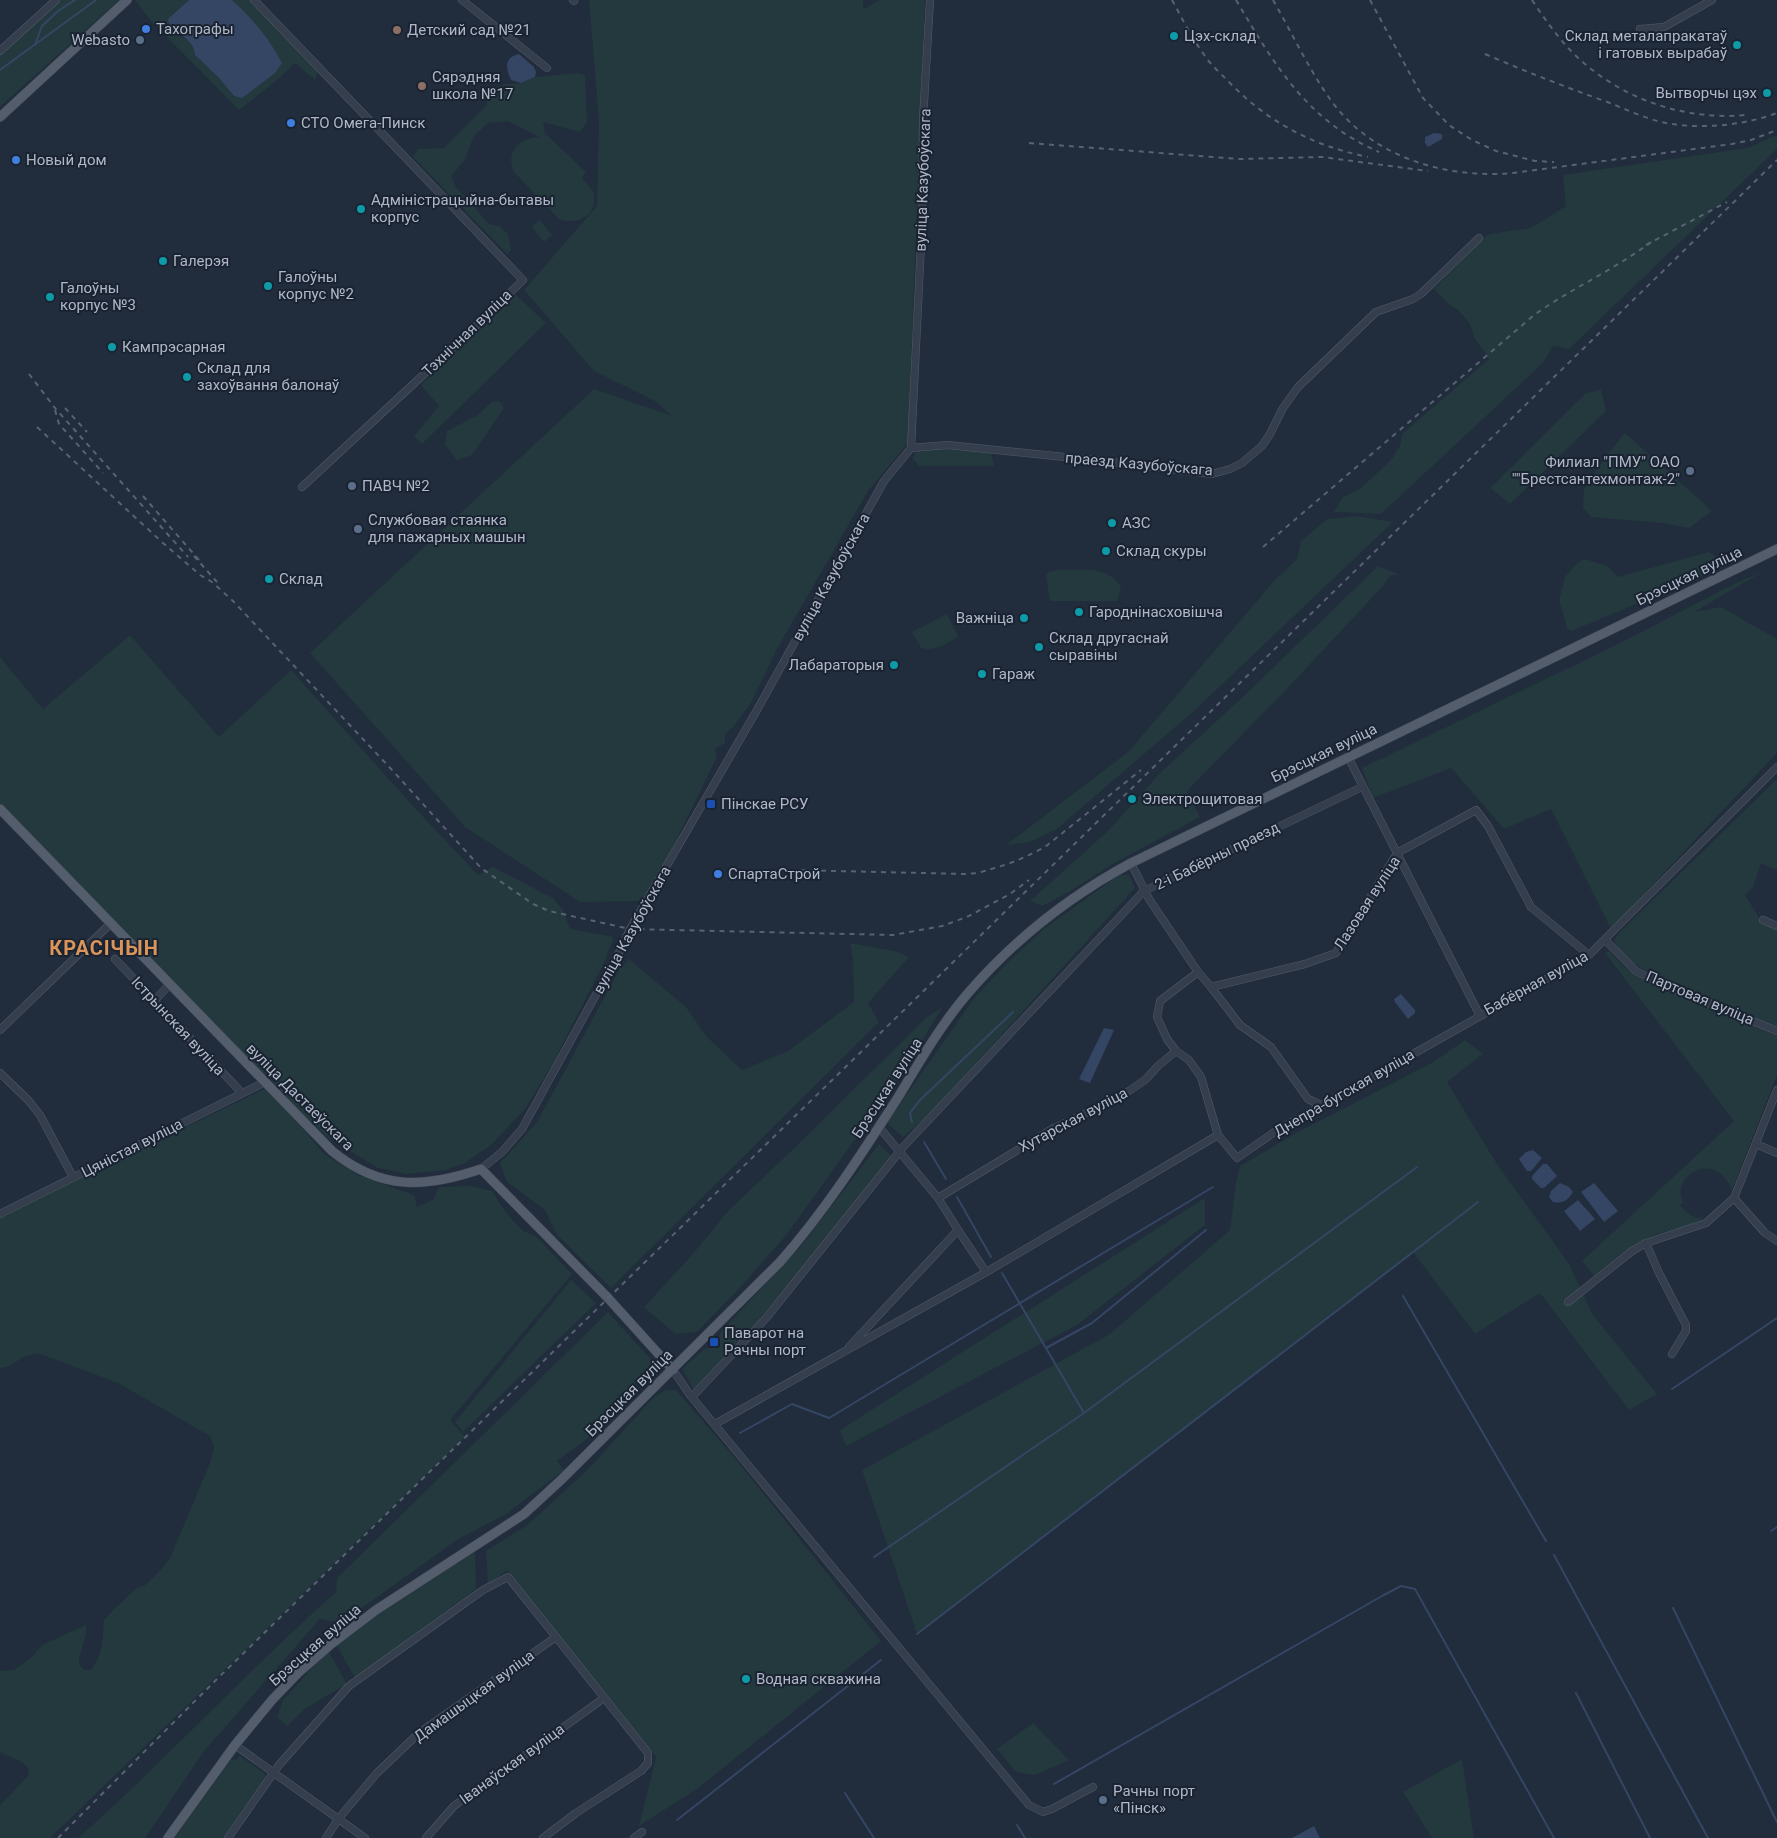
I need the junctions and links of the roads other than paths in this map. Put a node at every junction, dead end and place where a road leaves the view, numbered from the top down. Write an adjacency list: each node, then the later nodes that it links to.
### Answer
1 (56, 0): 8 (street)
2 (127, 0): 10 (main road)
3 (254, 0): 13 (street, Тэхнічная вуліца)
4 (462, 0): 9 (street)
5 (930, 0): 12 (street, вуліца Казубоўскага)
6 (1712, 0): 7 (street)
7 (1640, 29)
8 (0, 50)
9 (547, 68)
10 (0, 117)
11 (1480, 238): 12 (street, праезд Казубоўскага)
12 (911, 448): 46 (street, вуліца Казубоўскага)
13 (302, 487)
14 (1777, 549): 15 (main road, Брэсцкая вуліца)
15 (1348, 757): 17 (street, Бабёрная вуліца); 20 (main road, Брэсцкая вуліца)
16 (1777, 768): 25 (street, Бабёрная вуліца)
17 (1362, 787): 19 (street, Бабёрная вуліца); 21 (street, 2-і Бабёрны праезд)
18 (0, 809): 23 (main road, вуліца Дастаеўскага)
19 (1397, 852): 26 (street, Лазовая вуліца); 30 (street, Лазовая вуліца); 32 (street, Бабёрная вуліца)
20 (1131, 863): 21 (street); 41 (main road, Брэсцкая вуліца)
21 (1144, 891): 28 (street, 2-і Бабёрны праезд); 44 (street)
22 (1763, 920): 24 (street)
23 (110, 924): 29 (main road, вуліца Дастаеўскага); 33 (street)
24 (1777, 926)
25 (1605, 940): 26 (street, Бабёрная вуліца); 34 (street, Партовая вуліца)
26 (1589, 955): 32 (street, Бабёрная вуліца)
27 (115, 959): 31 (street, Істрынская вуліца)
28 (1198, 972): 30 (street); 35 (street)
29 (170, 984): 31 (street); 37 (main road, вуліца Дастаеўскага)
30 (1210, 986): 40 (street)
31 (154, 1001): 39 (street, Істрынская вуліца)
32 (1480, 1016): 40 (street, Днепра-бугская вуліца)
33 (0, 1030)
34 (1777, 1031)
35 (1176, 1051): 42 (street, Днепра-бугская вуліца); 48 (street, Хутарская вуліца)
36 (0, 1073): 47 (street)
37 (265, 1082): 39 (street, Цяністая вуліца); 46 (main road, вуліца Дастаеўскага)
38 (1777, 1090): 43 (street)
39 (242, 1093): 47 (street, Цяністая вуліца)
40 (1321, 1105): 42 (street, Днепра-бугская вуліца)
41 (879, 1127): 44 (street); 58 (main road, Брэсцкая вуліца)
42 (1218, 1135): 54 (street)
43 (1756, 1144): 45 (street); 49 (street)
44 (900, 1152): 48 (street); 59 (street)
45 (1777, 1153)
46 (481, 1169): 58 (main road)
47 (73, 1178): 50 (street, Цяністая вуліца)
48 (938, 1198): 51 (street)
49 (1734, 1198): 52 (street); 53 (street)
50 (0, 1214)
51 (958, 1230): 54 (street); 56 (street)
52 (1777, 1241)
53 (1646, 1243): 55 (street); 57 (street)
54 (986, 1272): 56 (street)
55 (1568, 1302)
56 (843, 1353): 60 (street)
57 (1672, 1354)
58 (673, 1370): 59 (street); 63 (main road, Брэсцкая вуліца)
59 (692, 1397): 60 (street)
60 (715, 1424): 65 (street)
61 (556, 1637): 62 (street); 64 (street); 66 (street, Дамашыцкая вуліца)
62 (604, 1698): 72 (street, Іванаўская вуліца); 73 (street)
63 (235, 1744): 64 (street); 68 (main road, Брэсцкая вуліца)
64 (274, 1772): 66 (street); 69 (street)
65 (1092, 1787)
66 (339, 1818): 70 (street, Дамашыцкая вуліца); 71 (street)
67 (642, 1832): 74 (street)
68 (168, 1838)
69 (228, 1838)
70 (326, 1838)
71 (365, 1838)
72 (426, 1838)
73 (543, 1838)
74 (634, 1838)

